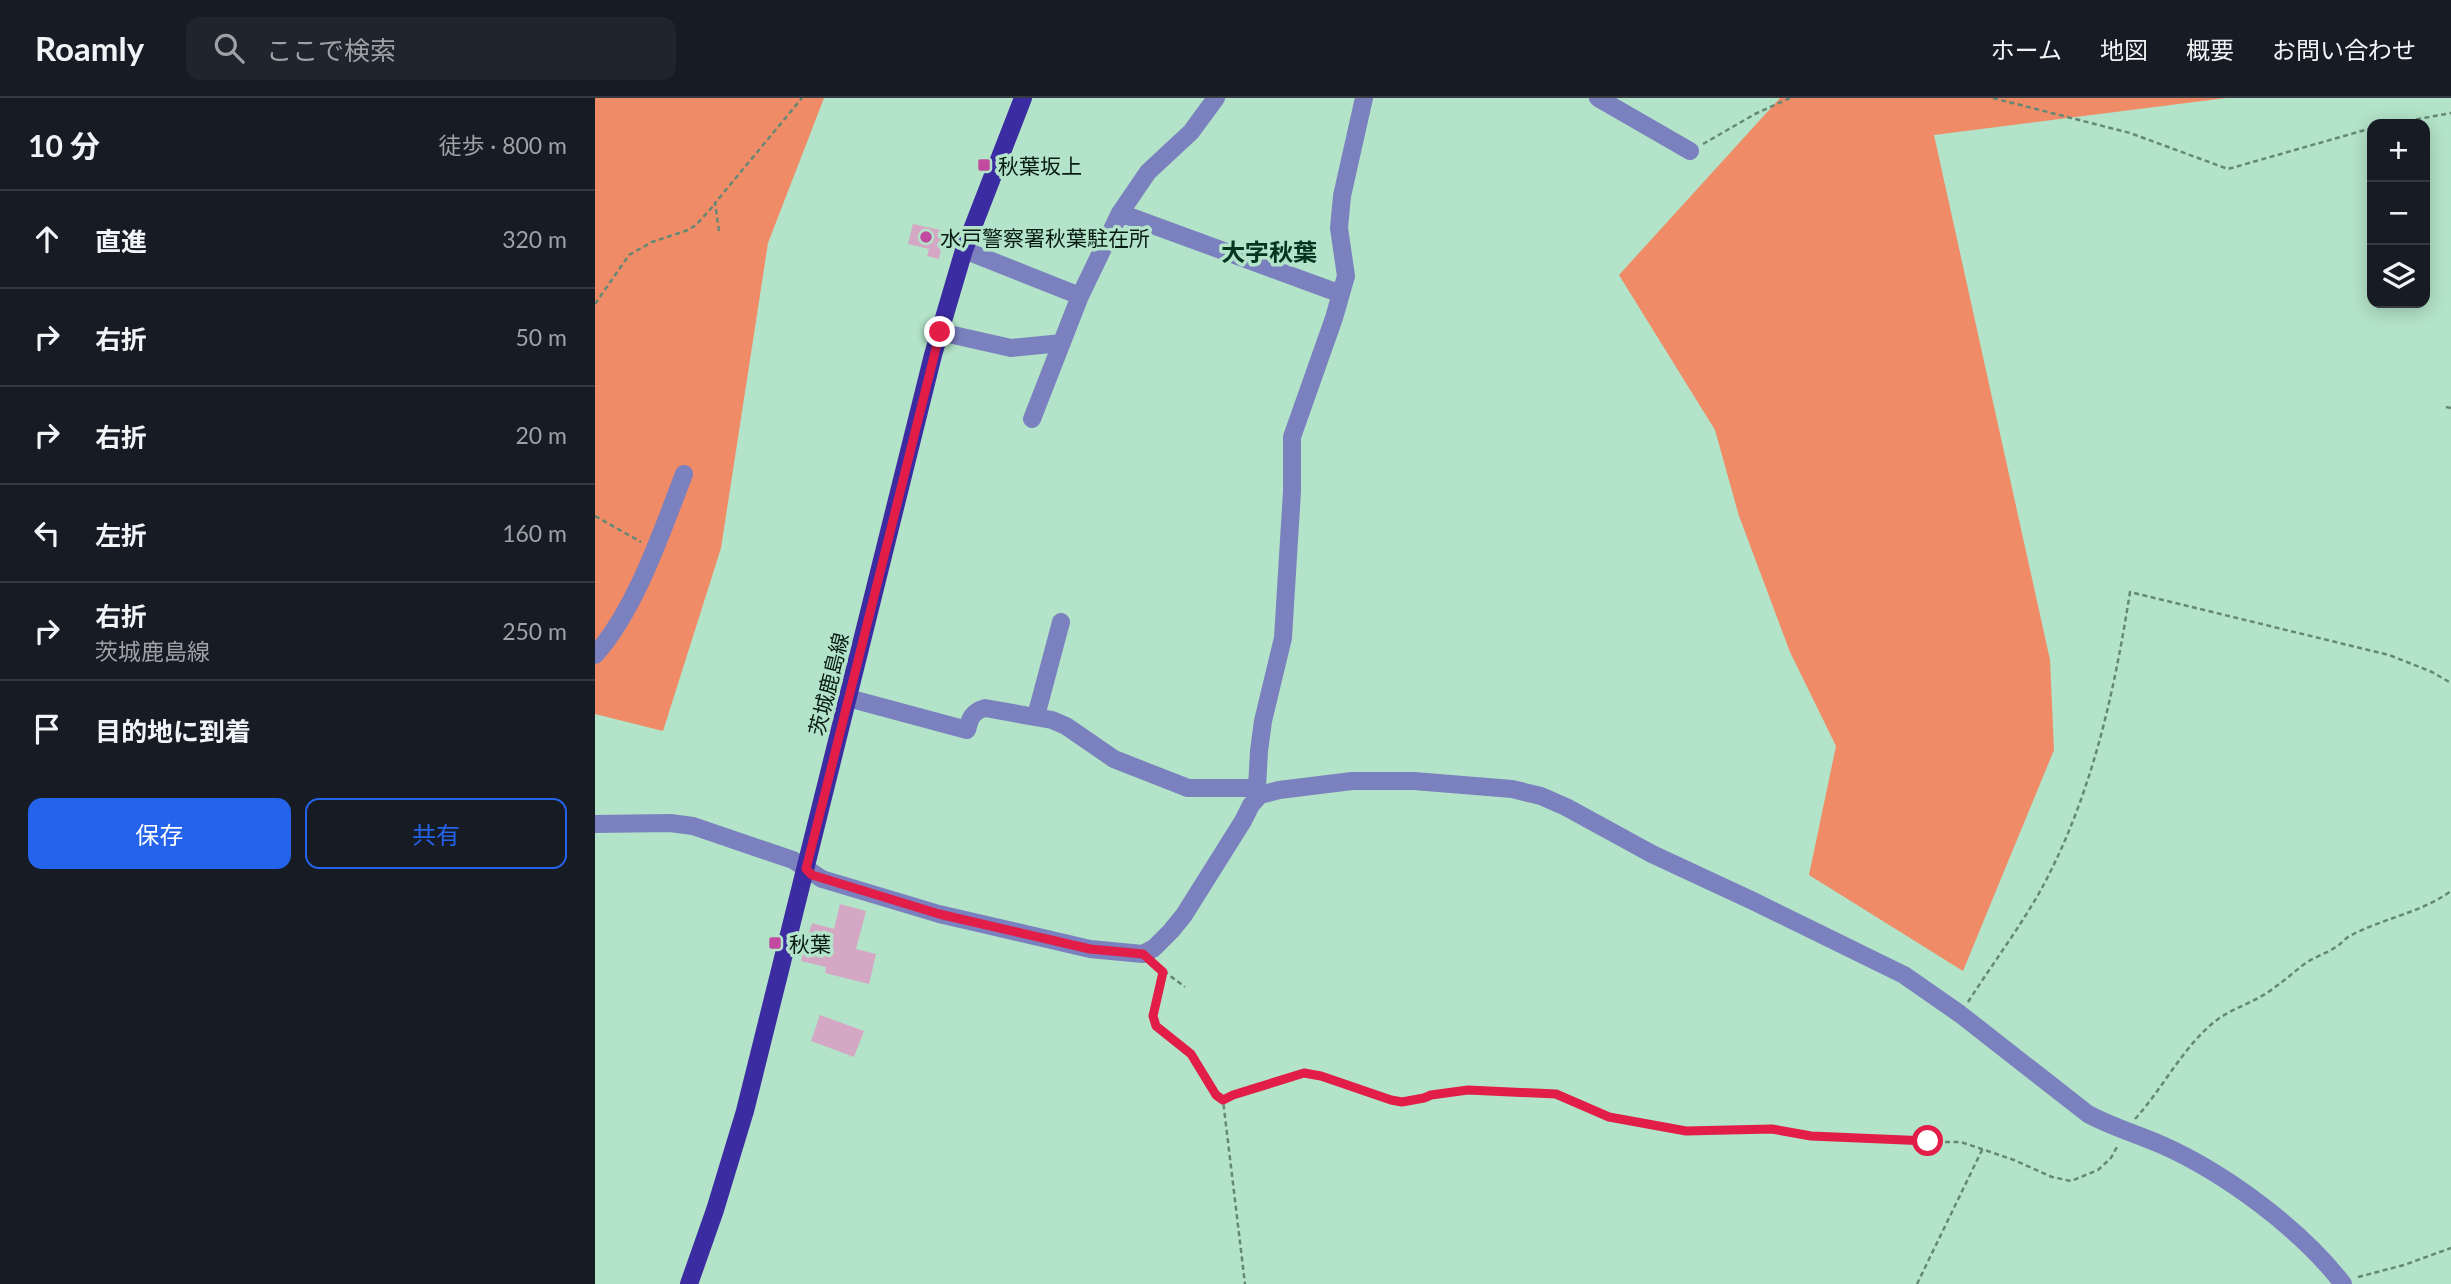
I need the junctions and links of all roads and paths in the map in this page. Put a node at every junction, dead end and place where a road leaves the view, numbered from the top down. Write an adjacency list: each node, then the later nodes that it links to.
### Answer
1 (802, 98): 12 (path)
2 (1023, 98): 15 (main road, 茨城鹿島線)
3 (1216, 98): 13 (street)
4 (1364, 98): 16 (street)
5 (1598, 98): 11 (street)
6 (1790, 98): 11 (path)
7 (1993, 98): 10 (path)
8 (2451, 113): 9 (path)
9 (2418, 119)
10 (2367, 129)
11 (1689, 151)
12 (715, 203): 14 (path); 18 (path)
13 (1120, 212): 16 (street); 17 (street)
14 (719, 231)
15 (964, 250): 17 (street); 19 (main road, 茨城鹿島線)
16 (1341, 294): 32 (street)
17 (1080, 296): 20 (street)
18 (595, 304)
19 (940, 332): 20 (street); 30 (main road, 茨城鹿島線)
20 (1062, 343): 23 (street)
21 (2446, 407): 22 (path)
22 (2451, 408)
23 (1032, 419)
24 (684, 474): 26 (street)
25 (595, 516): 26 (path)
26 (655, 549): 28 (street)
27 (1061, 622): 31 (street)
28 (595, 655)
29 (2451, 682): 39 (path)
30 (848, 698): 31 (street); 34 (main road, 茨城鹿島線)
31 (1036, 716): 32 (street)
32 (1259, 792): 36 (street); 39 (street)
33 (595, 824): 34 (street)
34 (806, 869): 36 (street); 45 (main road, 茨城鹿島線)
35 (2451, 891): 41 (path)
36 (1143, 954): 37 (path)
37 (1163, 972): 38 (path); 40 (path)
38 (1185, 987)
39 (1960, 1014): 41 (street)
40 (1223, 1100): 42 (path); 46 (path)
41 (2125, 1132): 42 (path); 44 (street)
42 (1983, 1148): 47 (path)
43 (2451, 1248): 44 (path)
44 (2342, 1283)
45 (689, 1284)
46 (1245, 1284)
47 (1917, 1284)

